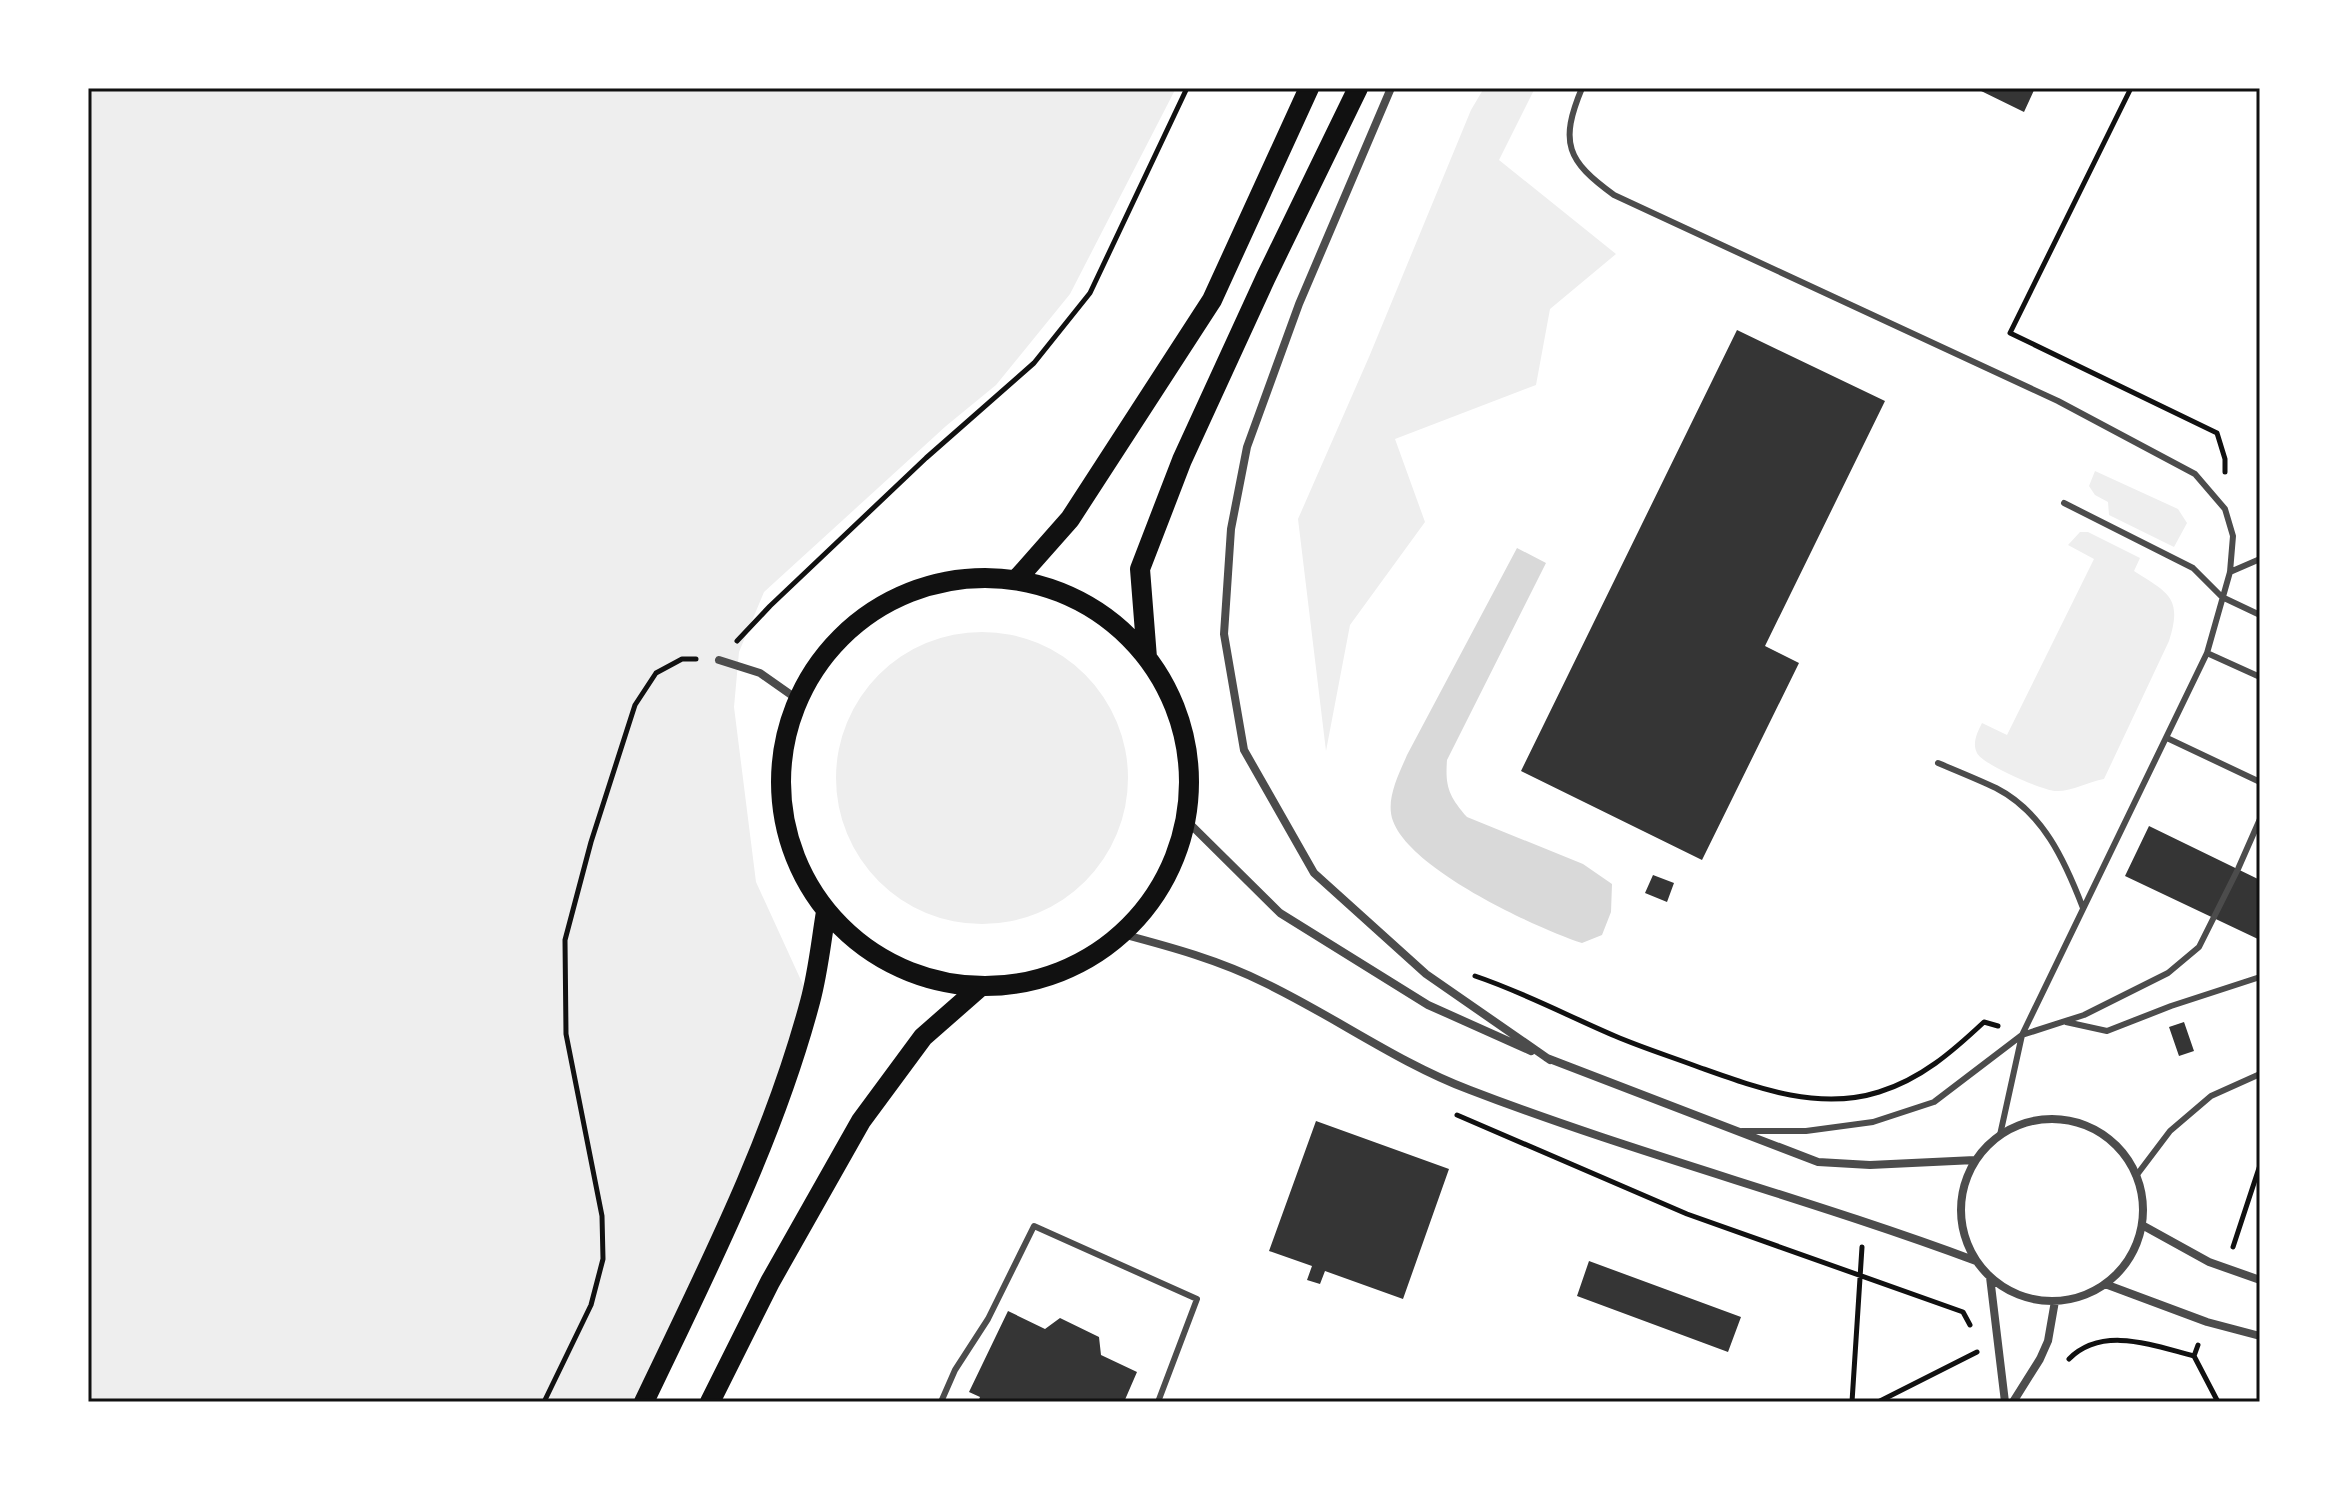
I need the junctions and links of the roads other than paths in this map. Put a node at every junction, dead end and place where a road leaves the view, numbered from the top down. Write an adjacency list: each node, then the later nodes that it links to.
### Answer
1 (1309, 88): 8 (main road)
2 (1358, 88): 12 (main road)
3 (1391, 88): 28 (street)
4 (1582, 88): 7 (lane)
5 (2064, 503): 9 (lane)
6 (2260, 559): 7 (lane)
7 (2230, 572): 9 (lane)
8 (1016, 580): 12 (main road); 15 (main road)
9 (2222, 597): 10 (lane); 11 (lane)
10 (2260, 615)
11 (2207, 653): 14 (lane); 16 (lane)
12 (1147, 658): 20 (main road)
13 (719, 660): 15 (street)
14 (2260, 677)
15 (797, 699): 22 (main road)
16 (2167, 738): 18 (lane); 21 (lane)
17 (1938, 763): 21 (lane)
18 (2260, 782)
19 (2260, 819): 26 (lane)
20 (1186, 820): 23 (main road); 28 (street)
21 (2083, 908): 27 (lane)
22 (826, 912): 25 (main road); 41 (main road)
23 (1122, 934): 25 (main road); 35 (street)
24 (2260, 977): 26 (lane)
25 (980, 987): 42 (main road)
26 (2063, 1021): 27 (lane)
27 (2022, 1035): 30 (lane); 31 (lane)
28 (1550, 1060): 30 (street)
29 (2260, 1074): 33 (lane)
30 (1731, 1131): 32 (street)
31 (2000, 1135): 32 (street); 33 (street)
32 (1975, 1160): 35 (street)
33 (2136, 1176): 34 (street)
34 (2142, 1225): 37 (street); 38 (street)
35 (1976, 1261): 36 (street)
36 (1990, 1277): 39 (street); 45 (street)
37 (2260, 1280)
38 (2105, 1284): 39 (street); 40 (street)
39 (2055, 1301): 46 (street)
40 (2260, 1336)
41 (644, 1402)
42 (710, 1402)
43 (941, 1402): 44 (lane)
44 (1158, 1402)
45 (2005, 1402)
46 (2013, 1402)
47 (2131, 1402): 48 (lane)
48 (2145, 1402)

